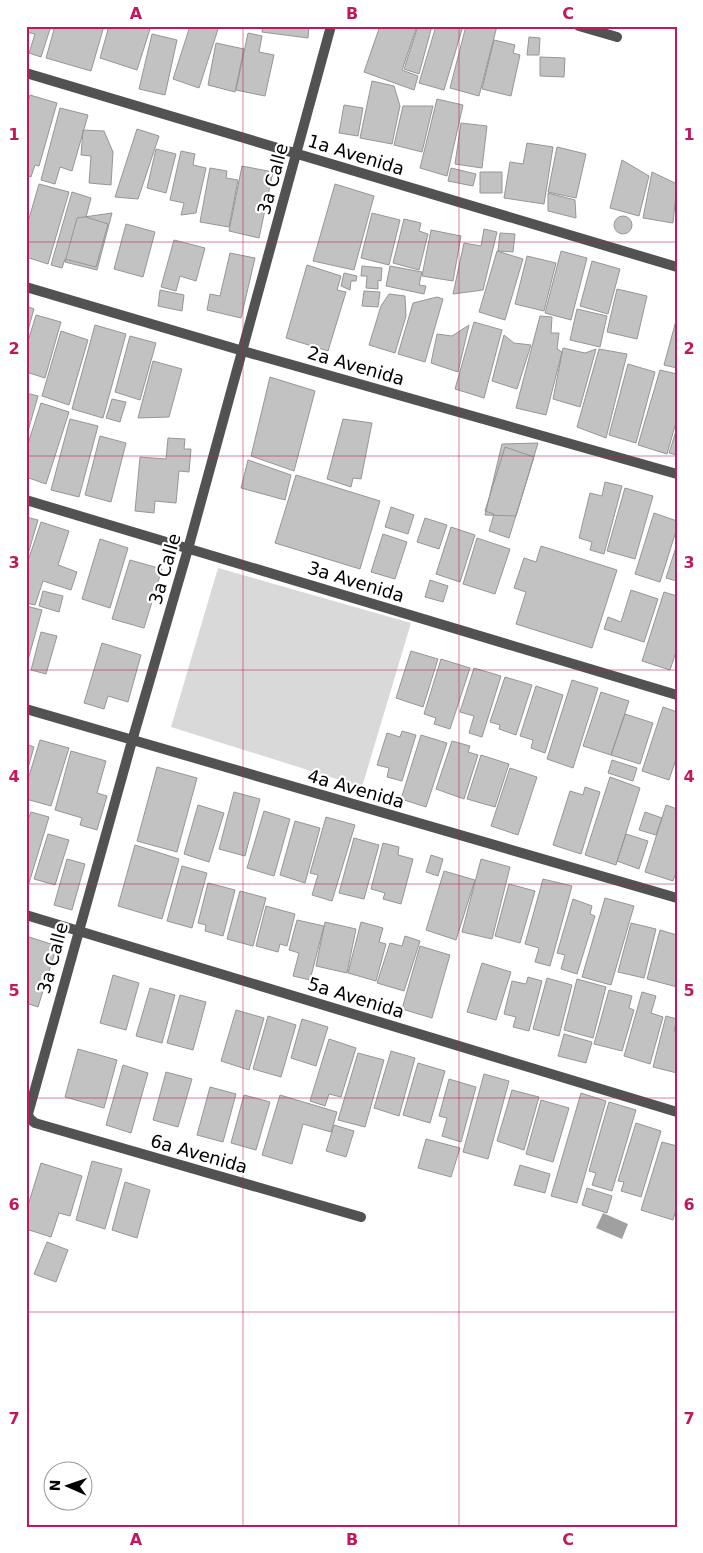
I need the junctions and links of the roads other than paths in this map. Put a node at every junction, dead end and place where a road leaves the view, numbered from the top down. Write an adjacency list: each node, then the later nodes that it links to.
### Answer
1 (331, 26): 5 (street, 3a Calle)
2 (579, 26): 3 (street)
3 (617, 37)
4 (26, 73): 5 (street, 1a Avenida)
5 (296, 154): 6 (street, 1a Avenida); 8 (street, 3a Calle)
6 (677, 267)
7 (26, 287): 8 (street, 2a Avenida)
8 (243, 351): 9 (street, 2a Avenida); 11 (street, 3a Calle)
9 (677, 474)
10 (26, 500): 11 (street, 3a Avenida)
11 (188, 549): 12 (street, 3a Avenida); 14 (street, 3a Calle)
12 (677, 695)
13 (26, 709): 14 (street, 4a Avenida)
14 (132, 741): 15 (street, 4a Avenida); 17 (street, 3a Calle)
15 (677, 898)
16 (26, 916): 17 (street, 5a Avenida)
17 (78, 931): 18 (street, 5a Avenida); 19 (street, 3a Calle)
18 (677, 1112)
19 (30, 1119): 20 (street, 6a Avenida)
20 (361, 1218)

